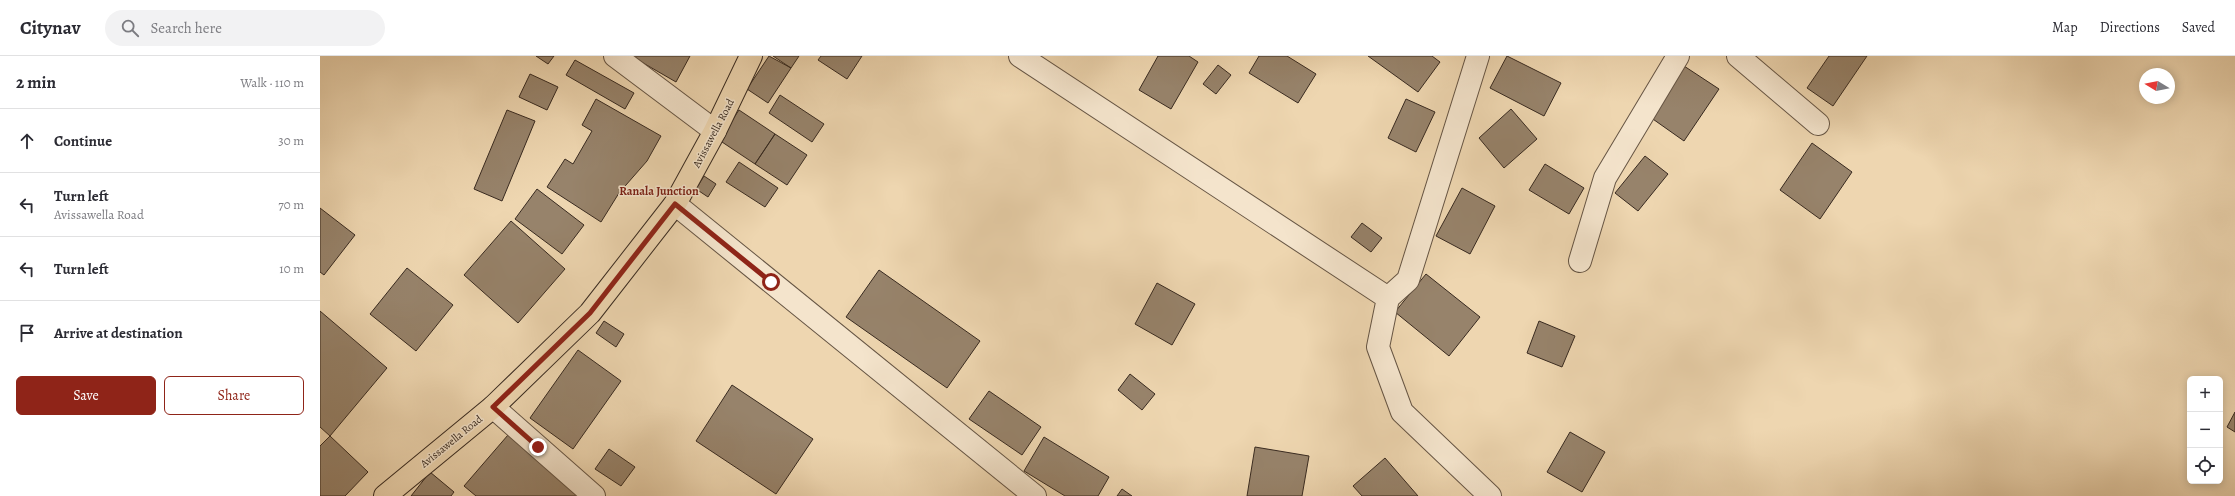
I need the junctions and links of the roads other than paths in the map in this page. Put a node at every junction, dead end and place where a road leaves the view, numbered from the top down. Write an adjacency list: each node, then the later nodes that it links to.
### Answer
1 (615, 56): 8 (street)
2 (751, 56): 8 (main road, Avissawella Road)
3 (1020, 56): 11 (street)
4 (1478, 56): 11 (street)
5 (1678, 56): 10 (street)
6 (1738, 56): 7 (street)
7 (1818, 124)
8 (715, 131): 9 (main road, Avissawella Road)
9 (675, 204): 12 (main road, Avissawella Road); 15 (street)
10 (1580, 261)
11 (1388, 298): 16 (street)
12 (493, 407): 13 (main road, Avissawella Road); 14 (street)
13 (386, 496)
14 (594, 496)
15 (1035, 496)
16 (1490, 496)

